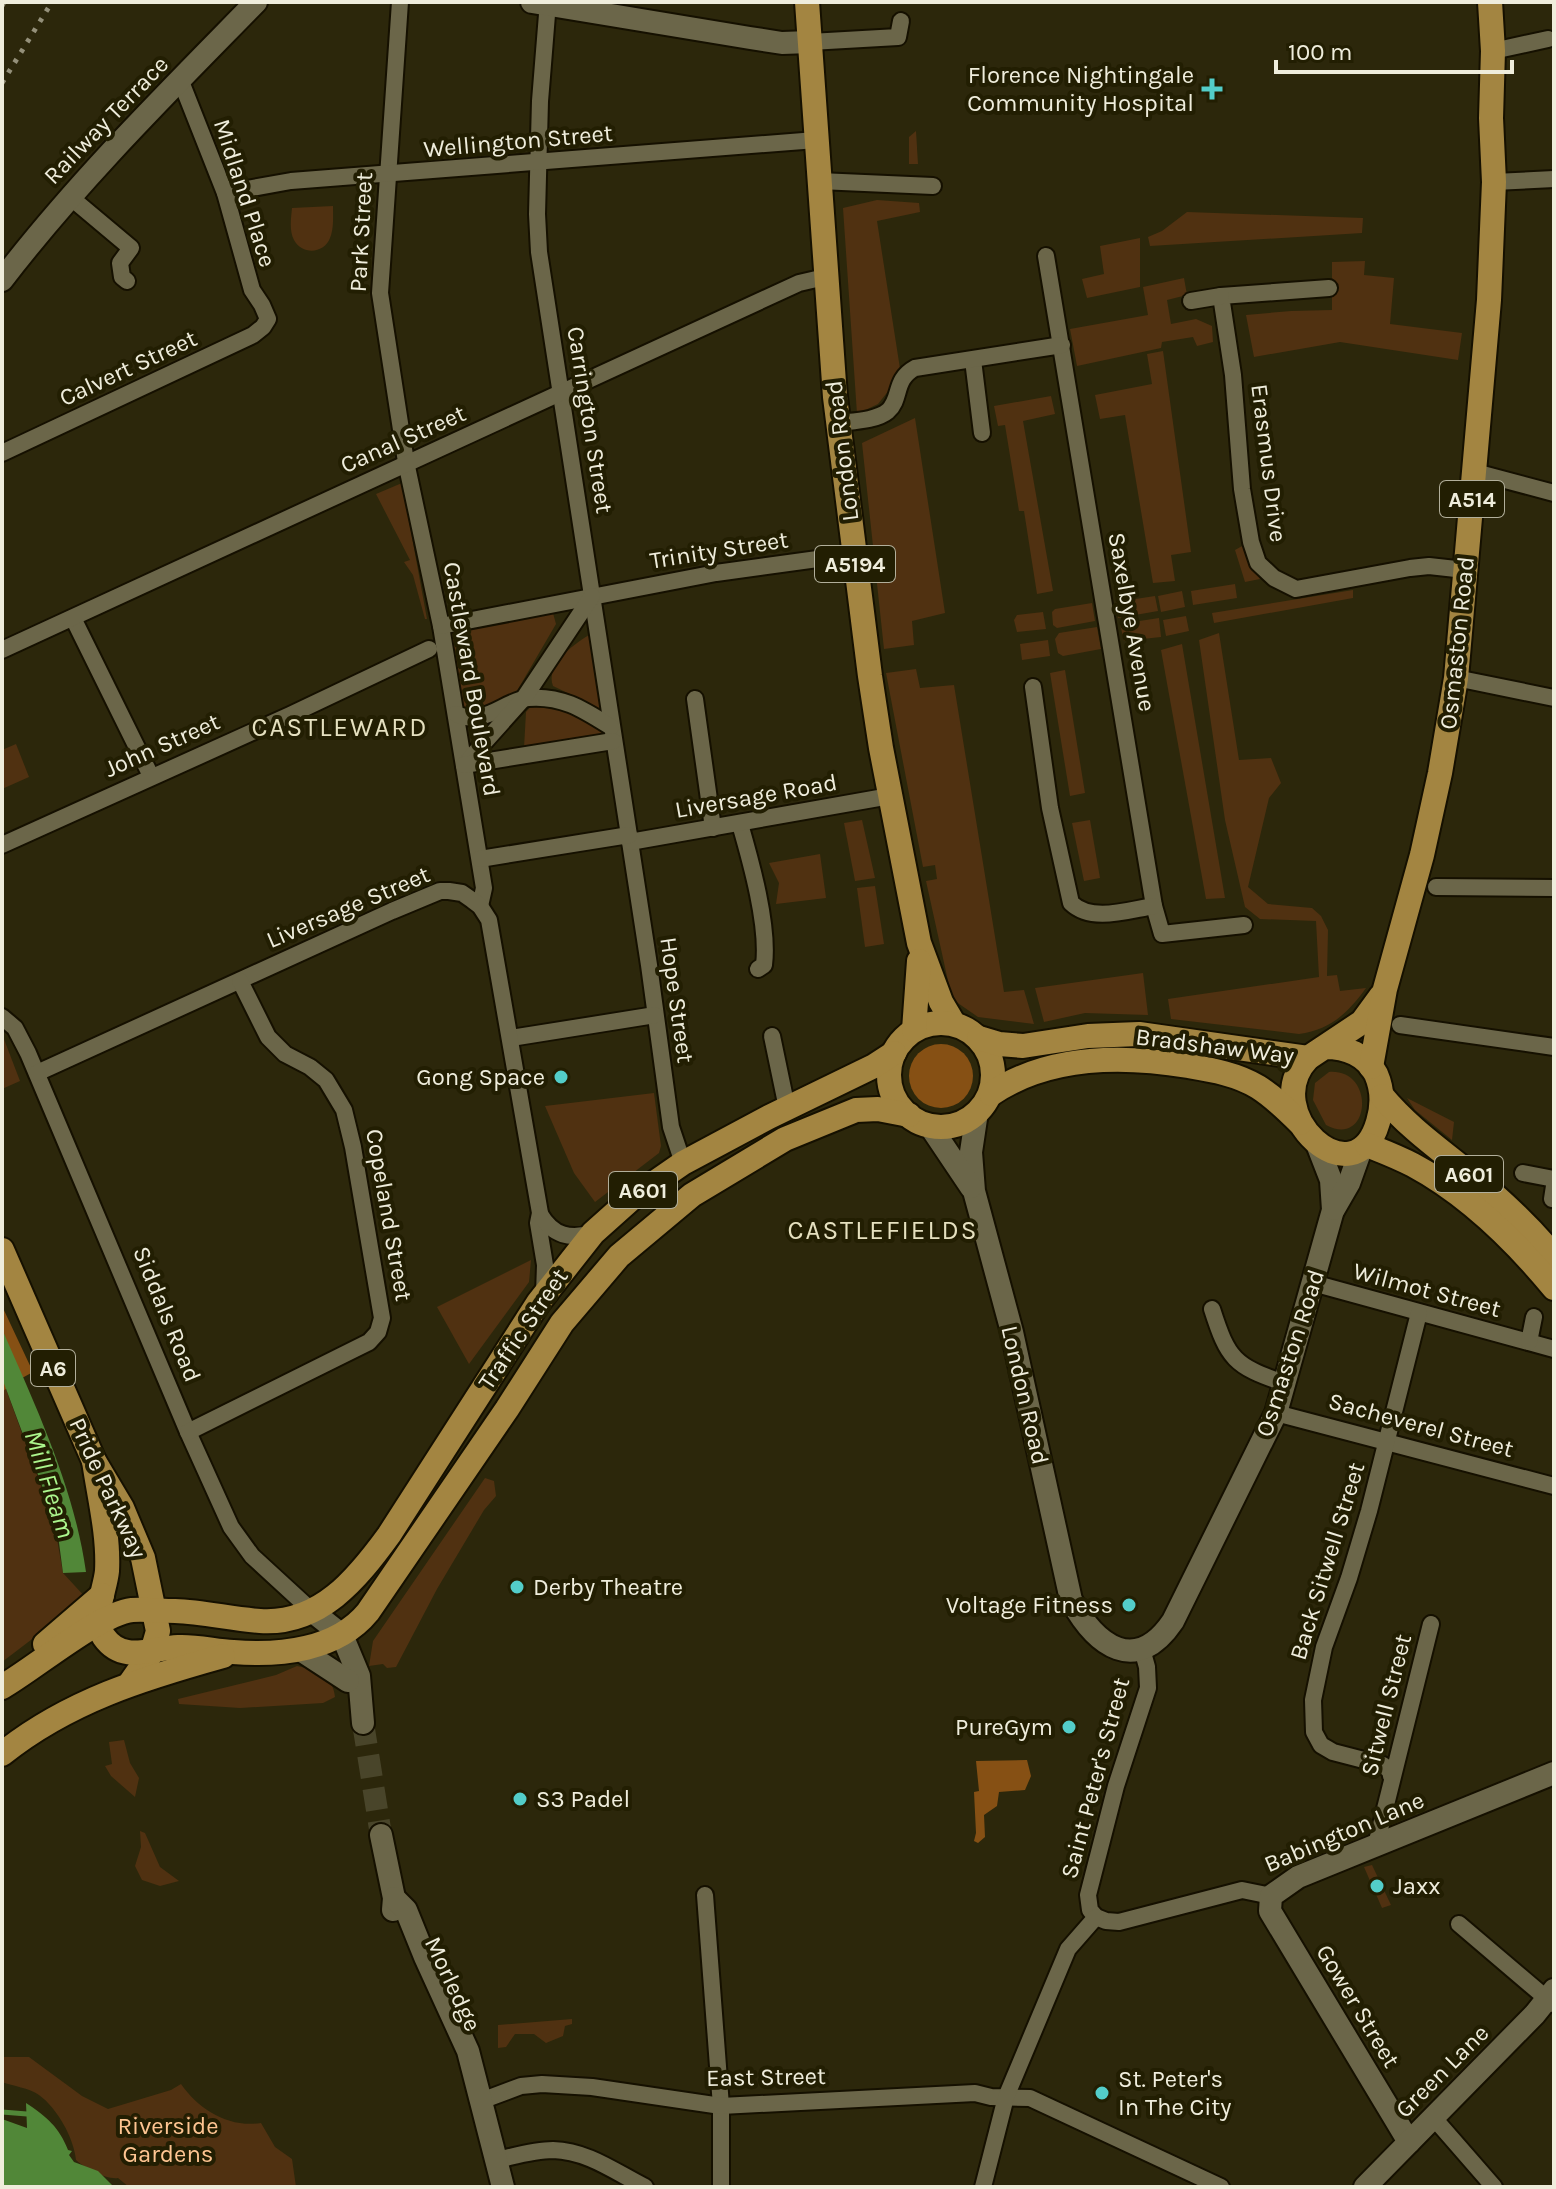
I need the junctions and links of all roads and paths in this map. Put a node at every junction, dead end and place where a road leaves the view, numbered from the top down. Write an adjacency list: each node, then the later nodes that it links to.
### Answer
1 (256, 2): 10 (street, Railway Terrace)
2 (400, 2): 13 (street, Park Street)
3 (807, 2): 8 (main road, London Road / A5194)
4 (1490, 2): 9 (main road, Osmaston Road / A514)
5 (542, 3): 8 (street); 12 (street, Carrington Street)
6 (901, 21): 8 (street)
7 (1548, 39): 9 (street)
8 (810, 42): 11 (main road, London Road / A5194)
9 (1493, 51): 16 (main road, Osmaston Road / A514)
10 (180, 79): 18 (street, Midland Place); 19 (street, Railway Terrace)
11 (816, 140): 12 (street, Wellington Street); 15 (main road, London Road / A5194)
12 (539, 162): 13 (street, Wellington Street); 30 (street, Carrington Street)
13 (387, 175): 18 (street, Wellington Street); 34 (street, Park Street)
14 (1554, 179): 16 (street)
15 (819, 181): 17 (street); 21 (main road, London Road / A5194)
16 (1494, 182): 35 (main road, Osmaston Road / A514)
17 (933, 186)
18 (225, 193): 27 (street, Midland Place)
19 (69, 196): 22 (street, Railway Terrace); 23 (street)
20 (1046, 256): 28 (street, Saxelbye Avenue)
21 (825, 277): 30 (street, Canal Street); 31 (main road, London Road / A5194)
22 (2, 280)
23 (127, 281)
24 (1329, 288): 25 (street)
25 (1221, 296): 26 (street); 38 (street, Erasmus Drive)
26 (1191, 301)
27 (268, 319): 33 (street, Calvert Street)
28 (1062, 345): 29 (street); 63 (street, Saxelbye Avenue)
29 (973, 360): 31 (street); 32 (street)
30 (562, 393): 34 (street, Canal Street); 39 (street, Carrington Street)
31 (837, 423): 37 (main road, London Road / A5194)
32 (982, 433)
33 (2, 453)
34 (406, 462): 40 (street, Canal Street); 41 (street, Castleward Boulevard)
35 (1475, 472): 36 (street); 38 (main road, Osmaston Road / A514)
36 (1554, 493)
37 (854, 554): 39 (street, Trinity Street); 54 (main road, London Road / A5194)
38 (1465, 570): 45 (main road, Osmaston Road / A514)
39 (592, 596): 41 (street, Trinity Street); 47 (street); 51 (street, Carrington Street)
40 (73, 618): 43 (street, Canal Street); 53 (street)
41 (441, 626): 50 (street, Castleward Boulevard)
42 (429, 649): 53 (street, John Street)
43 (2, 650)
44 (550, 678): 47 (street)
45 (1456, 678): 48 (street); 68 (main road, Osmaston Road / A514)
46 (1033, 687): 63 (street)
47 (524, 698): 50 (street); 51 (street); 52 (street)
48 (1554, 698)
49 (695, 699): 56 (street)
50 (456, 714): 52 (street, Castleward Boulevard)
51 (612, 734): 52 (street); 57 (street, Carrington Street)
52 (464, 765): 59 (street, Castleward Boulevard)
53 (151, 776): 58 (street, John Street)
54 (890, 796): 55 (street, Liversage Road); 65 (main road, London Road / A5194)
55 (740, 824): 56 (street, Liversage Road); 66 (street)
56 (713, 828): 57 (street, Liversage Road)
57 (629, 838): 59 (street, Liversage Road); 69 (street, Hope Street)
58 (2, 845)
59 (480, 859): 62 (street, Castleward Boulevard)
60 (1436, 887): 61 (street)
61 (1554, 888)
62 (480, 906): 67 (street, Liversage Street); 75 (street)
63 (1154, 906): 64 (street, Saxelbye Avenue)
64 (1244, 925)
65 (919, 943): 71 (main road, London Road / A5194); 73 (main road, London Road)
66 (758, 969)
67 (240, 981): 81 (street, Liversage Street); 110 (street, Copeland Street)
68 (1385, 989): 78 (main road, Osmaston Road / A514); 80 (main road, Osmaston Road / A514)
69 (655, 1015): 75 (street); 89 (street, Hope Street)
70 (2, 1017): 81 (street, Siddals Road)
71 (954, 1024): 73 (main road); 76 (main road)
72 (1400, 1025): 77 (street)
73 (914, 1030): 79 (main road, A601)
74 (772, 1036): 84 (street)
75 (511, 1038): 94 (street)
76 (979, 1038): 78 (main road, Bradshaw Way); 83 (main road)
77 (1554, 1047)
78 (1316, 1052): 80 (main road); 86 (main road)
79 (894, 1053): 84 (main road, Traffic Street / A601); 85 (main road)
80 (1371, 1067): 82 (main road, A601)
81 (37, 1073): 110 (street, Siddals Road)
82 (1382, 1096): 88 (main road); 98 (main road, A601)
83 (984, 1103): 85 (main road, A601); 86 (main road, Bradshaw Way / A601); 92 (street, London Road)
84 (787, 1108): 89 (main road, Traffic Street / A601)
85 (920, 1120): 92 (street, London Road); 121 (main road, Traffic Street / A601)
86 (1301, 1124): 87 (main road)
87 (1317, 1144): 88 (main road, A601); 93 (street, Osmaston Road)
88 (1363, 1148): 93 (street, Osmaston Road); 101 (main road, A601)
89 (683, 1163): 95 (main road, Traffic Street / A601)
90 (1523, 1173): 91 (street)
91 (1554, 1179)
92 (974, 1191): 123 (street, London Road)
93 (1333, 1210): 100 (street, Osmaston Road)
94 (540, 1213): 95 (street); 102 (street)
95 (593, 1233): 102 (main road, Traffic Street / A601)
96 (2, 1237): 99 (main road)
97 (2, 1250): 99 (main road, Pride Parkway / A6)
98 (1554, 1256)
99 (7, 1268): 112 (main road, Pride Parkway / A6)
100 (1313, 1283): 104 (street, Wilmot Street); 108 (street, Osmaston Road)
101 (1554, 1288)
102 (544, 1294): 118 (main road, Traffic Street / A601)
103 (1212, 1309): 108 (street)
104 (1419, 1313): 106 (street, Wilmot Street); 111 (street, Back Sitwell Street)
105 (1534, 1317): 106 (street, Wilmot Street)
106 (1529, 1342): 107 (street, Wilmot Street)
107 (1554, 1349)
108 (1284, 1383): 109 (street, Osmaston Road)
109 (1286, 1415): 111 (street, Sacheverel Street); 123 (street, Osmaston Road)
110 (188, 1432): 118 (street, Siddals Road)
111 (1388, 1440): 113 (street, Sacheverel Street); 131 (street, Back Sitwell Street)
112 (94, 1461): 114 (main road, Pride Parkway / A6); 115 (main road, A6)
113 (1554, 1486)
114 (148, 1576): 116 (main road, Pride Parkway / A6); 117 (main road)
115 (102, 1595): 119 (main road); 128 (main road)
116 (155, 1610): 117 (main road, A601); 119 (main road, A601); 124 (main road, Pride Parkway / A6)
117 (200, 1612): 118 (main road, Traffic Street / A601)
118 (313, 1612): 121 (street, Siddals Road)
119 (99, 1623): 124 (main road); 128 (main road, A601)
120 (1431, 1624): 131 (street, Sitwell Street)
121 (336, 1638): 122 (main road, Traffic Street / A601); 126 (street); 126 (street)
122 (299, 1649): 125 (main road, Traffic Street / A601); 126 (street)
123 (1142, 1649): 136 (street, Saint Peter's Street)
124 (152, 1652): 125 (main road); 127 (main road, Pride Parkway / A6)
125 (237, 1653): 127 (main road, A601)
126 (348, 1681)
127 (131, 1682): 129 (main road, A601)
128 (2, 1686)
129 (2, 1754)
130 (1554, 1773): 133 (street, Babington Lane)
131 (1391, 1776): 133 (street, Sitwell Street)
132 (381, 1835): 139 (street, Morledge)
133 (1376, 1845): 135 (street, Babington Lane)
134 (705, 1895): 141 (street)
135 (1271, 1896): 136 (street, Babington Lane); 143 (street, Gower Street)
136 (1099, 1919): 140 (street)
137 (1459, 1924): 138 (street)
138 (1552, 1998): 142 (street, Green Lane)
139 (479, 2094): 141 (street, East Street); 144 (street, Morledge)
140 (1006, 2097): 141 (street, East Street); 148 (street); 149 (street, East Street)
141 (721, 2106): 147 (street)
142 (1433, 2117): 143 (street, Green Lane); 151 (street)
143 (1409, 2142): 150 (street, Green Lane)
144 (497, 2160): 145 (street, Morledge); 146 (street)
145 (503, 2187)
146 (645, 2187)
147 (721, 2187)
148 (983, 2187)
149 (1221, 2187)
150 (1365, 2187)
151 (1494, 2187)

